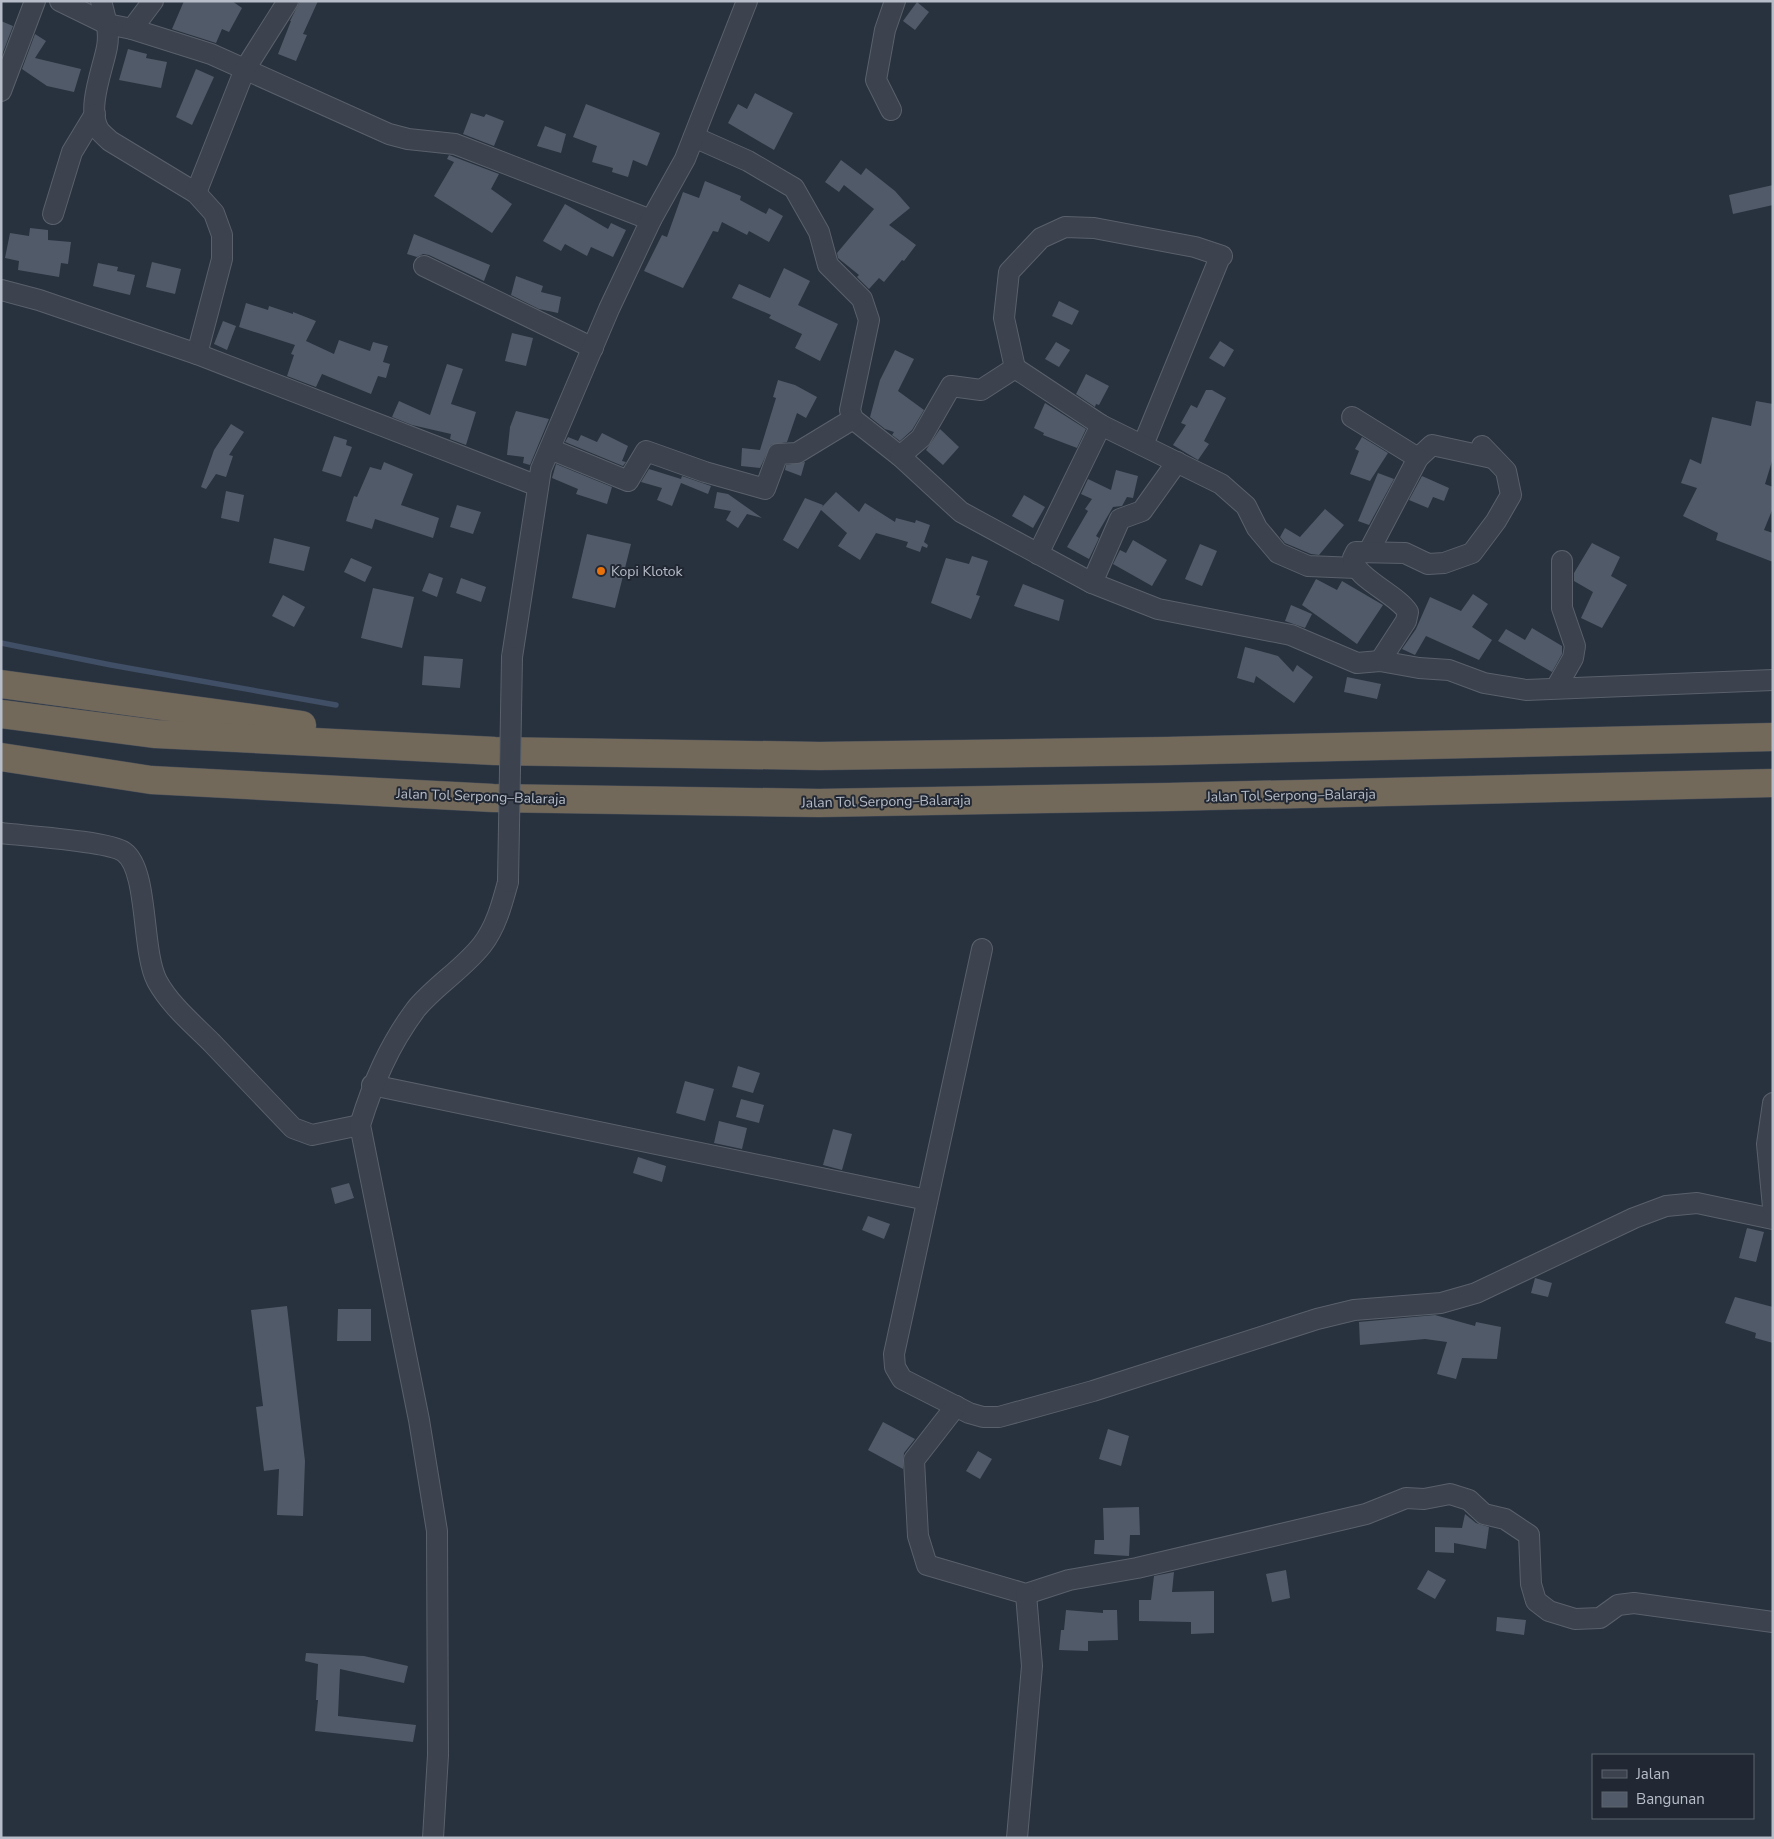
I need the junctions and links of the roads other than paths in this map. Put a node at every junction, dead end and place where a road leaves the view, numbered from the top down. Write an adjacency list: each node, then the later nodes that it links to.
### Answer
1 (35, 1): 11 (street)
2 (60, 1): 8 (street)
3 (101, 1): 8 (street)
4 (153, 1): 9 (street)
5 (288, 1): 10 (street)
6 (747, 1): 14 (street)
7 (895, 1): 12 (street)
8 (107, 24): 9 (street); 13 (street)
9 (132, 28): 10 (street)
10 (245, 68): 15 (street); 17 (street)
11 (1, 91)
12 (891, 110)
13 (95, 114): 15 (street); 16 (street)
14 (694, 137): 17 (street); 24 (street)
15 (196, 193): 21 (street)
16 (53, 214)
17 (651, 220): 20 (street)
18 (424, 266): 20 (street)
19 (1, 290): 21 (street)
20 (593, 348): 27 (street)
21 (197, 354): 31 (street)
22 (1015, 368): 25 (street); 26 (street); 28 (street)
23 (1352, 417): 29 (street)
24 (853, 419): 27 (street); 28 (street)
25 (1101, 424): 26 (street); 33 (street)
26 (1143, 445): 30 (street)
27 (550, 449): 31 (street)
28 (900, 456): 33 (street)
29 (1418, 458): 32 (street); 32 (street)
30 (1176, 462): 35 (street); 36 (street)
31 (538, 486): 48 (street, bridge)
32 (1369, 551): 35 (street)
33 (1038, 554): 36 (street)
34 (1562, 561): 40 (street)
35 (1356, 568): 37 (street)
36 (1092, 583): 37 (street)
37 (1380, 661): 40 (street)
38 (1773, 680): 40 (street)
39 (1, 684): 43 (highway)
40 (1556, 688)
41 (1, 714): 43 (highway)
42 (1773, 737): 43 (highway)
43 (495, 752)
44 (1, 757): 45 (highway, Jalan Tol Serpong–Balaraja)
45 (1773, 783)
46 (1, 833): 50 (street)
47 (982, 949): 51 (street)
48 (372, 1085): 50 (street); 51 (street)
49 (1773, 1104): 52 (street)
50 (360, 1125): 57 (street)
51 (927, 1200): 54 (street)
52 (1773, 1206)
53 (1773, 1220): 54 (street)
54 (956, 1406): 55 (street)
55 (1026, 1594): 56 (street); 58 (street)
56 (1773, 1622)
57 (434, 1838)
58 (1018, 1838)

